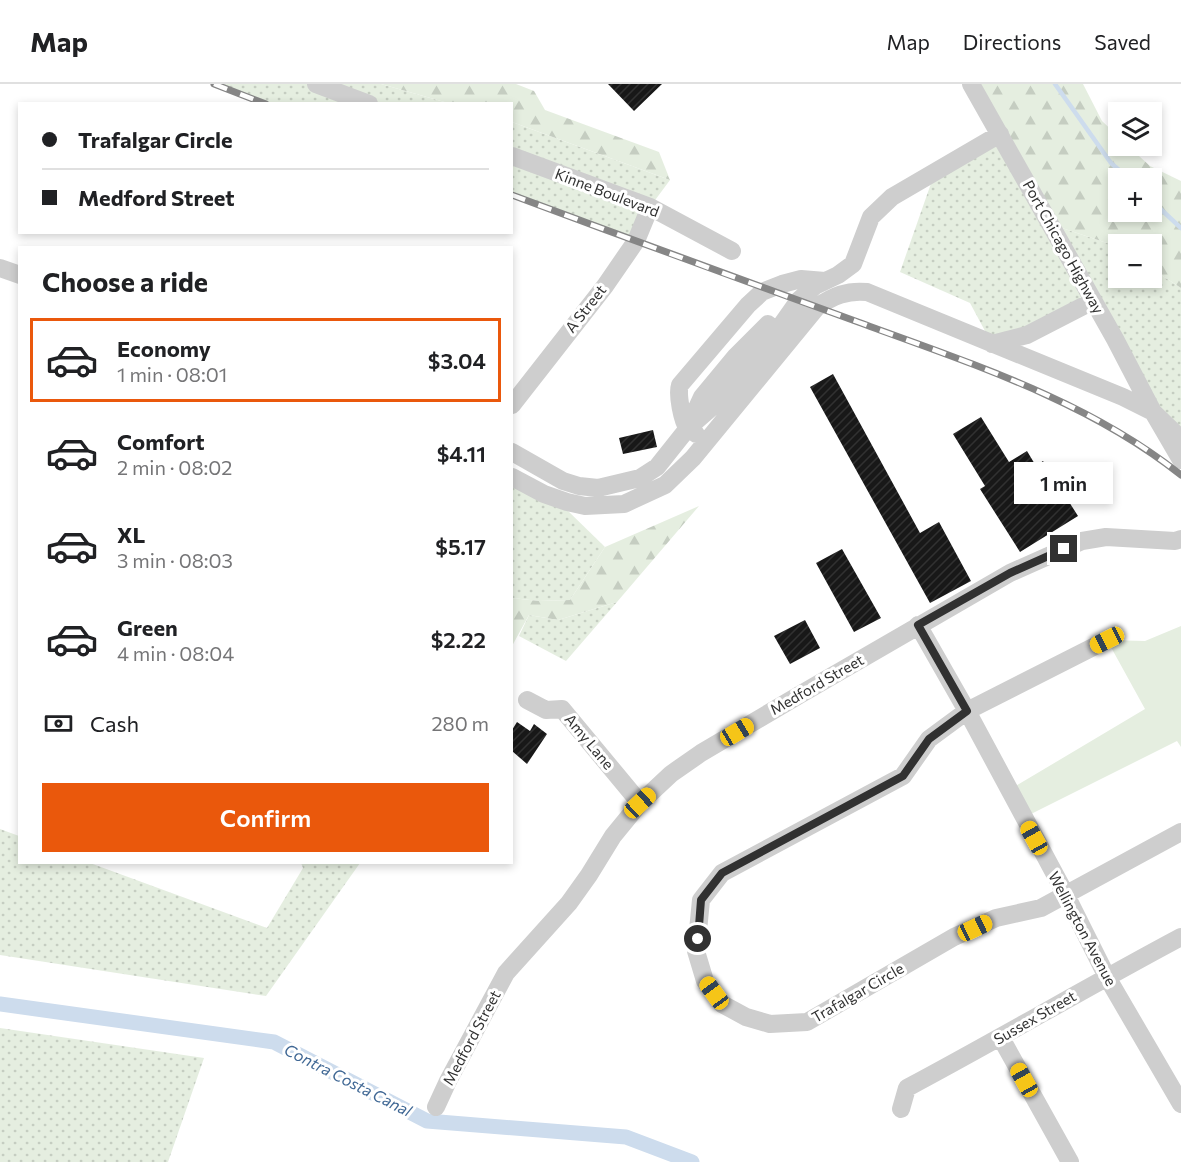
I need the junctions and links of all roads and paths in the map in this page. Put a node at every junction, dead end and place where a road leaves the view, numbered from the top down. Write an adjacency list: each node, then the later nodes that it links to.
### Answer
1 (316, 84): 3 (street)
2 (971, 84): 4 (street, Port Chicago Highway)
3 (364, 102)
4 (1000, 134): 10 (street); 12 (street, Port Chicago Highway)
5 (513, 156): 6 (street, Kinne Boulevard)
6 (650, 207): 7 (street, Kinne Boulevard); 15 (street, A Street)
7 (732, 251)
8 (0, 268): 9 (street)
9 (18, 274)
10 (825, 281): 11 (street); 13 (street)
11 (755, 299): 13 (street); 17 (street)
12 (1094, 301): 14 (street); 16 (street, Port Chicago Highway)
13 (786, 321): 14 (street); 17 (street); 19 (street)
14 (992, 344): 16 (street)
15 (513, 404)
16 (1153, 412): 18 (street, Port Chicago Highway); 21 (street, Port Chicago Highway)
17 (688, 428): 19 (street); 20 (street)
18 (1181, 439)
19 (705, 441): 22 (street)
20 (513, 453)
21 (1181, 460)
22 (513, 478)
23 (1181, 539): 24 (street, Medford Street)
24 (918, 625): 27 (street, Wellington Avenue); 28 (street, Medford Street)
25 (1107, 640): 27 (street, Trafalgar Circle)
26 (527, 700): 28 (street, Amy Lane)
27 (967, 711): 30 (street, Wellington Avenue); 30 (street, Trafalgar Circle)
28 (640, 803): 35 (street, Medford Street)
29 (1181, 832): 30 (street, Trafalgar Circle)
30 (1066, 895): 32 (street, Wellington Avenue)
31 (1181, 937): 32 (street, Sussex Street)
32 (1107, 977): 33 (street, Sussex Street); 34 (street, Wellington Avenue)
33 (1001, 1038): 36 (street, Sussex Street); 37 (street)
34 (1181, 1104)
35 (436, 1107)
36 (901, 1109)
37 (1070, 1162)

